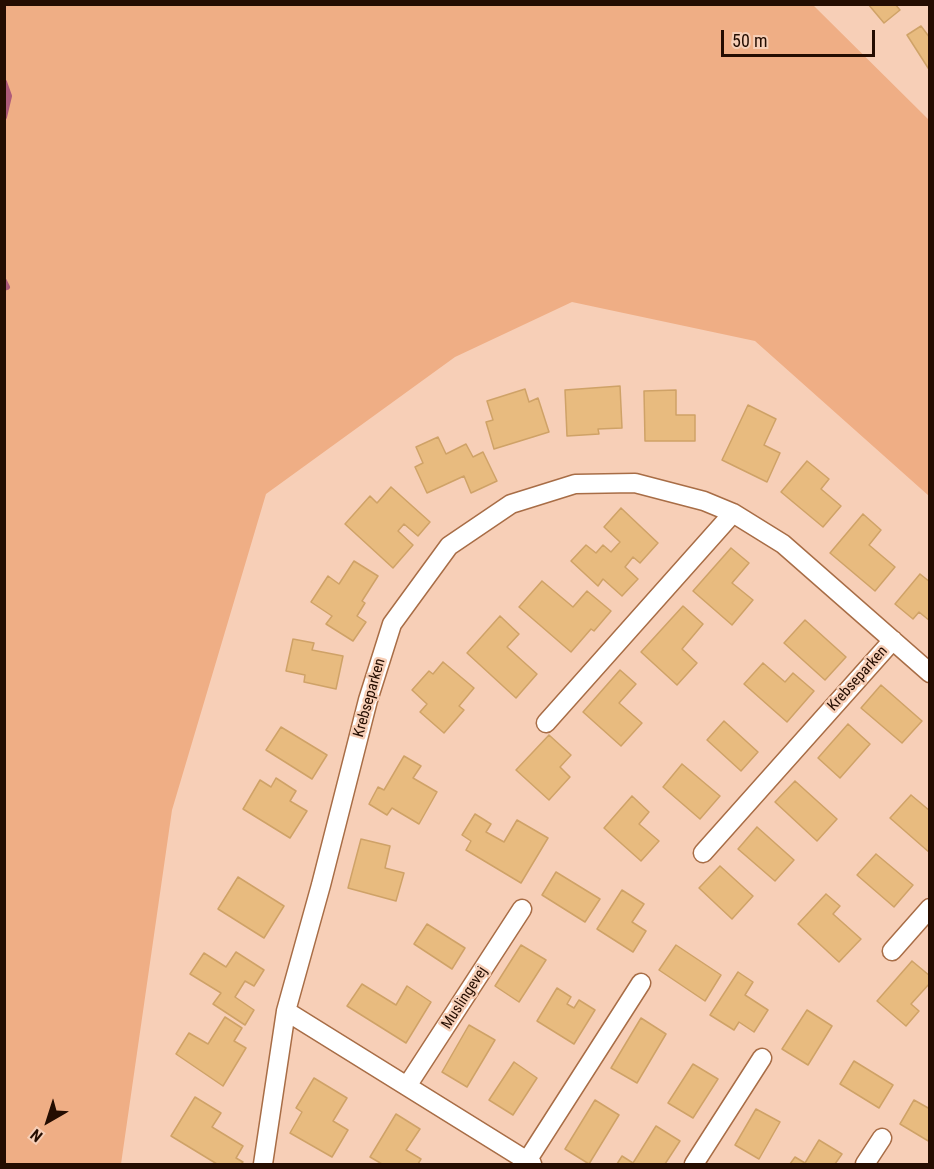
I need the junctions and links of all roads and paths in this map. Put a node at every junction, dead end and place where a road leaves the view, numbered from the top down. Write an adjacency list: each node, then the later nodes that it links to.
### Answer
1 (733, 513): 2 (street, Krebseparken); 4 (street); 10 (street, Krebseparken)
2 (893, 640): 3 (street, Krebseparken); 5 (street, Krebseparken)
3 (930, 673)
4 (546, 723)
5 (703, 853)
6 (930, 908): 8 (street)
7 (522, 909): 12 (street, Muslingevej)
8 (892, 951)
9 (641, 983): 14 (street)
10 (286, 1011): 12 (street); 15 (street, Krebseparken)
11 (762, 1058): 16 (street)
12 (407, 1086): 14 (street)
13 (882, 1137): 17 (street)
14 (528, 1163)
15 (263, 1164)
16 (694, 1164)
17 (865, 1164)

